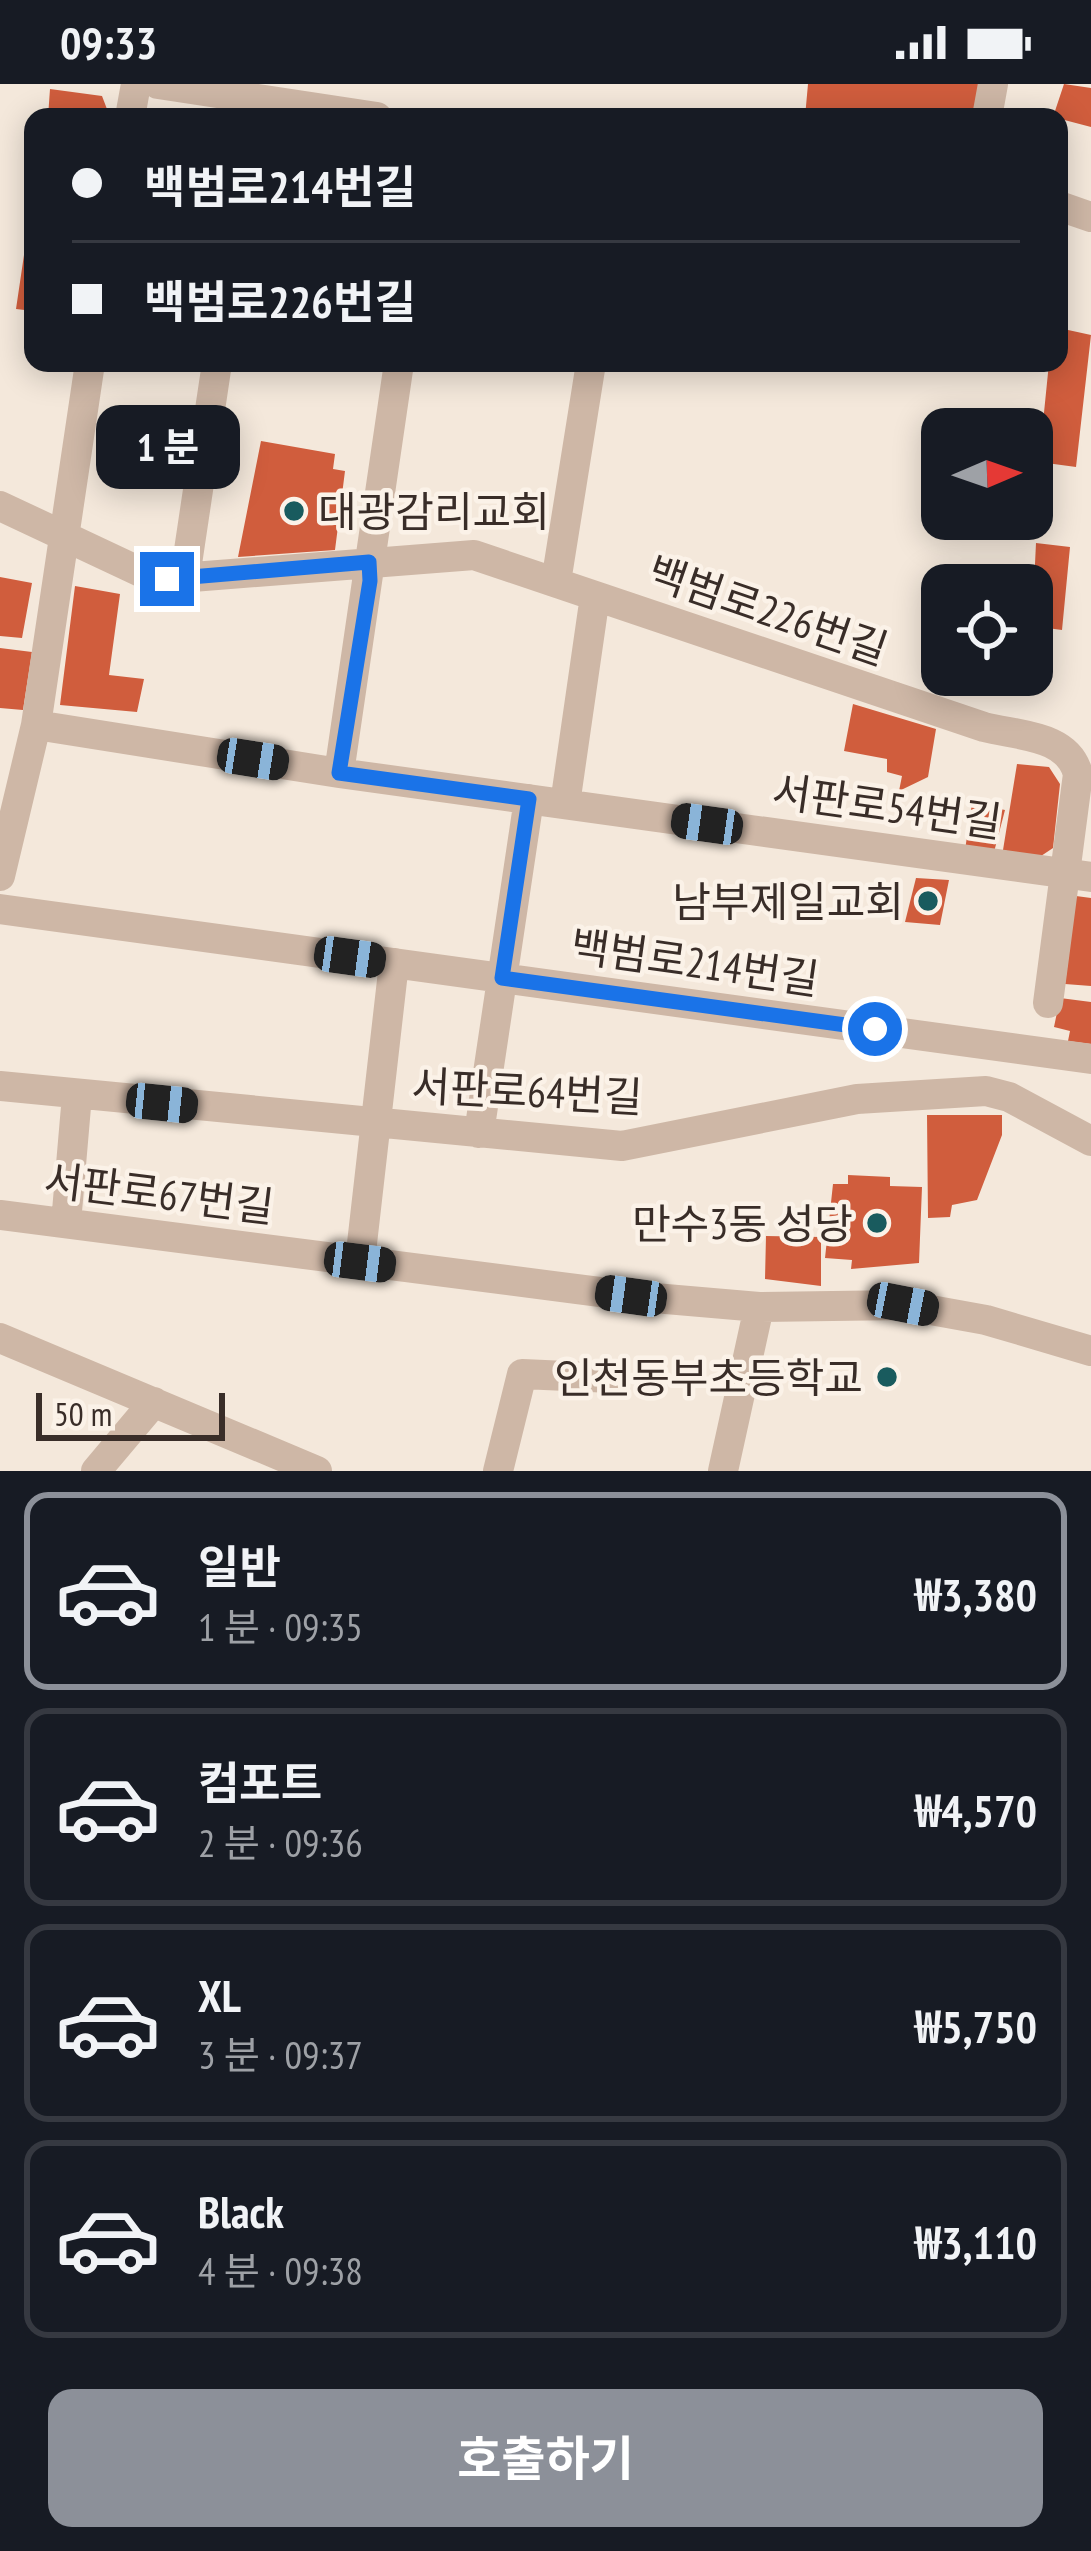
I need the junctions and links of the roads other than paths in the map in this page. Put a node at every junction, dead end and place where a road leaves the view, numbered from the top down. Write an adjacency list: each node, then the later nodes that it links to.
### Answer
1 (158, 84): 2 (lane)
2 (257, 100): 3 (lane)
3 (313, 108)
4 (89, 372): 9 (lane)
5 (217, 372): 11 (lane)
6 (398, 372): 10 (lane)
7 (590, 372): 12 (lane)
8 (0, 506): 9 (lane, 백범로226번길)
9 (62, 535): 11 (lane, 백범로226번길); 14 (lane)
10 (369, 562): 11 (lane, 백범로226번길); 12 (lane, 백범로226번길); 15 (lane)
11 (185, 577)
12 (556, 583): 13 (lane, 백범로226번길)
13 (595, 596): 17 (lane, 백범로226번길); 18 (lane, 백범로226번길)
14 (36, 725): 15 (lane, 서판로54번길); 19 (lane)
15 (339, 773): 16 (lane, 서판로54번길)
16 (529, 799): 17 (lane, 서판로54번길); 22 (lane)
17 (565, 804): 18 (lane, 서판로54번길)
18 (1078, 875): 23 (lane, 백범로226번길)
19 (0, 876)
20 (0, 909): 21 (lane, 백범로214번길)
21 (394, 963): 22 (lane, 백범로214번길); 27 (lane)
22 (502, 978): 24 (lane, 백범로214번길); 28 (lane)
23 (1048, 1003)
24 (1091, 1059)
25 (0, 1086): 26 (lane, 서판로64번길)
26 (77, 1095): 27 (lane, 서판로64번길); 31 (lane)
27 (374, 1123): 28 (lane, 서판로64번길); 32 (lane, 서판로64번길)
28 (479, 1132): 29 (lane, 서판로64번길)
29 (1091, 1141)
30 (0, 1215): 31 (lane, 서판로67번길)
31 (66, 1223): 32 (lane, 서판로67번길)
32 (360, 1262): 33 (lane, 서판로67번길)
33 (759, 1307): 35 (lane, 서판로67번길); 41 (lane)
34 (0, 1338): 37 (lane)
35 (1091, 1351)
36 (612, 1378): 40 (lane)
37 (154, 1402): 38 (lane); 39 (lane)
38 (96, 1471)
39 (317, 1471)
40 (498, 1471)
41 (723, 1471)

